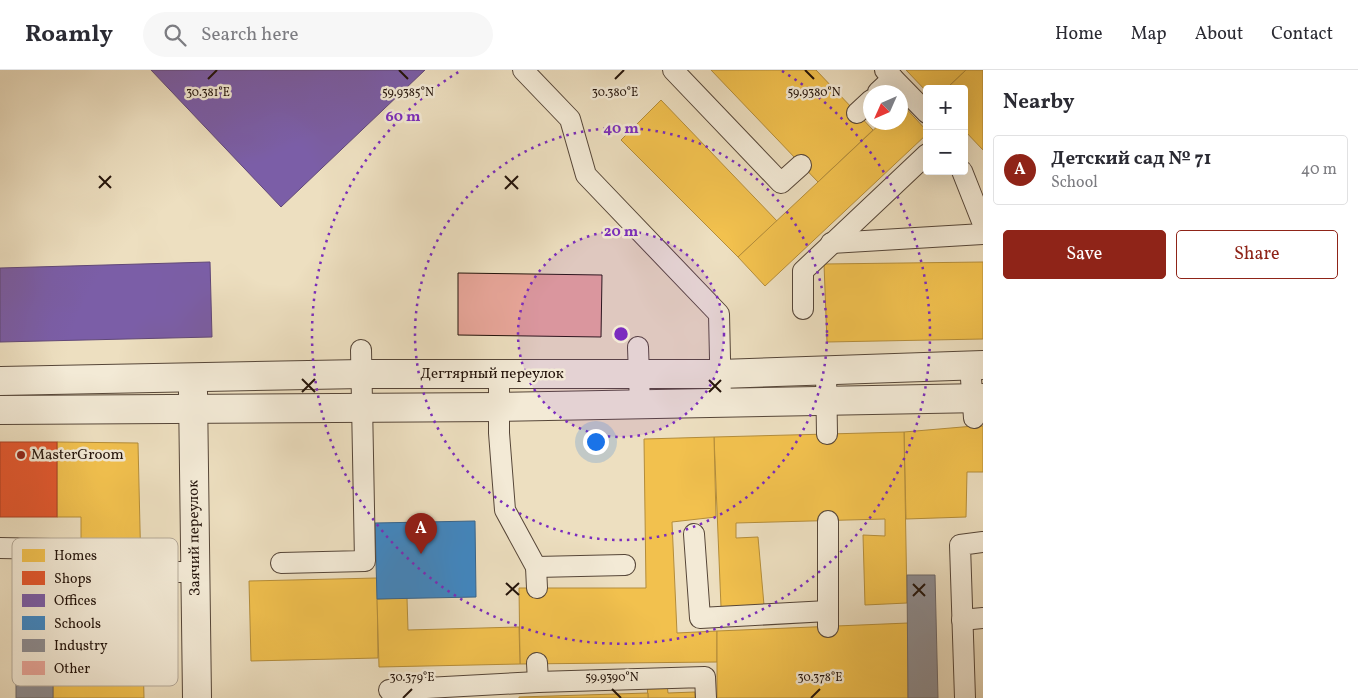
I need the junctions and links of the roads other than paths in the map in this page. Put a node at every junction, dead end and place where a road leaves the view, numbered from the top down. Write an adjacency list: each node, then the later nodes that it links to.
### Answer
1 (523, 70): 19 (lane)
2 (673, 70): 7 (lane)
3 (889, 74): 4 (lane); 5 (lane)
4 (882, 85)
5 (923, 109)
6 (923, 158): 11 (lane)
7 (801, 165)
8 (964, 175): 9 (lane)
9 (983, 224)
10 (983, 234): 11 (lane)
11 (831, 244): 12 (lane)
12 (803, 309)
13 (638, 347): 18 (lane)
14 (361, 362): 17 (street, Дегтярный переулок); 20 (street, Дегтярный переулок); 27 (lane)
15 (977, 366): 16 (street, Дегтярный переулок); 25 (lane)
16 (826, 372): 19 (street, Дегтярный переулок); 22 (lane)
17 (498, 374): 18 (street, Дегтярный переулок); 26 (lane)
18 (639, 374): 19 (street, Дегтярный переулок); 24 (lane)
19 (720, 374): 23 (lane)
20 (193, 378): 21 (street, Дегтярный переулок); 28 (street, Заячий переулок)
21 (0, 381)
22 (826, 402): 23 (street); 25 (street); 30 (lane)
23 (721, 404): 24 (street)
24 (640, 405): 26 (street)
25 (977, 405)
26 (499, 406): 27 (street); 36 (lane)
27 (362, 408): 28 (street); 34 (lane)
28 (194, 409): 29 (street); 38 (street, Заячий переулок)
29 (0, 410)
30 (827, 434)
31 (828, 521): 32 (lane)
32 (694, 534)
33 (983, 542): 41 (lane)
34 (281, 563)
35 (625, 565): 36 (lane)
36 (536, 567): 39 (lane)
37 (178, 572): 38 (lane)
38 (195, 572): 43 (street, Заячий переулок)
39 (537, 588)
40 (983, 618): 41 (lane)
41 (962, 620): 45 (lane)
42 (389, 690): 44 (lane)
43 (197, 698)
44 (706, 698)
45 (965, 698)

